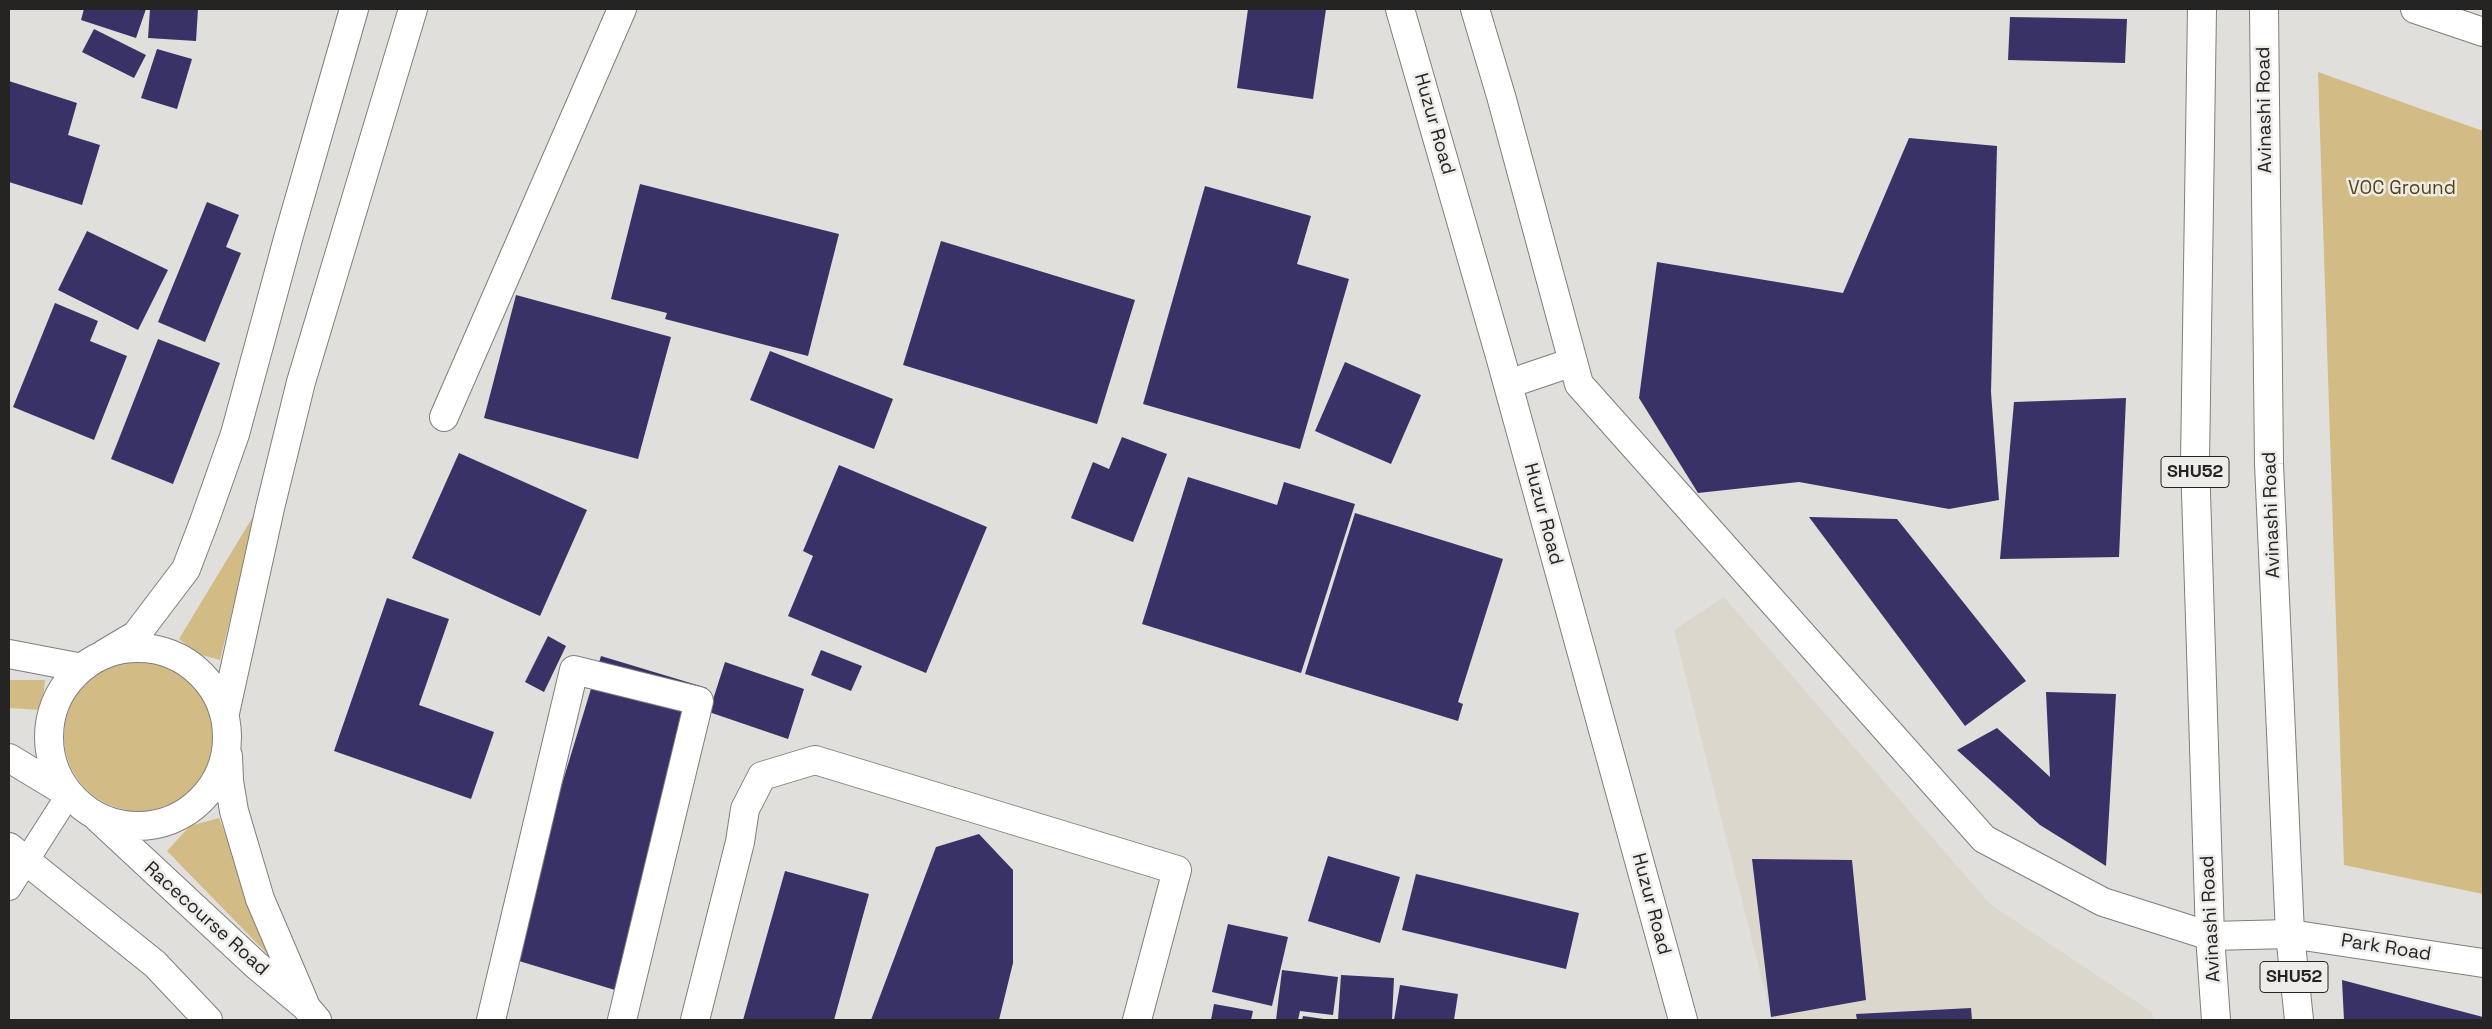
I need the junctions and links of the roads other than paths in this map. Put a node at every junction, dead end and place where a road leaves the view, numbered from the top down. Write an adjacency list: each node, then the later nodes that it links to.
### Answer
1 (354, 9): 14 (street)
2 (413, 9): 16 (street)
3 (622, 9): 12 (street)
4 (1400, 9): 11 (street, Huzur Road)
5 (1475, 9): 10 (street, Park Road)
6 (2202, 9): 24 (street, Avinashi Road / SHU52)
7 (2264, 9): 23 (street, Avinashi Road / SHU52)
8 (2415, 9): 9 (street)
9 (2483, 32)
10 (1573, 362): 11 (street); 24 (street, Park Road)
11 (1508, 384): 32 (street, Huzur Road)
12 (444, 417)
13 (9, 654): 15 (street)
14 (104, 654): 15 (street); 16 (street)
15 (77, 667): 19 (street)
16 (225, 714): 17 (street)
17 (228, 742): 20 (street); 26 (street)
18 (9, 758): 19 (street)
19 (69, 794): 20 (street, Racecourse Road); 21 (lane)
20 (95, 816): 26 (street, Racecourse Road)
21 (17, 854): 22 (lane); 27 (street)
22 (9, 888)
23 (2290, 934): 24 (street, Park Road); 25 (street, Park Road); 34 (street, Avinashi Road / SHU52)
24 (2210, 936): 33 (street, Avinashi Road / SHU52)
25 (2483, 963)
26 (311, 1013)
27 (208, 1020)
28 (491, 1020): 29 (street)
29 (622, 1020)
30 (695, 1020): 31 (street)
31 (1137, 1020)
32 (1683, 1020)
33 (2216, 1020)
34 (2299, 1020)

